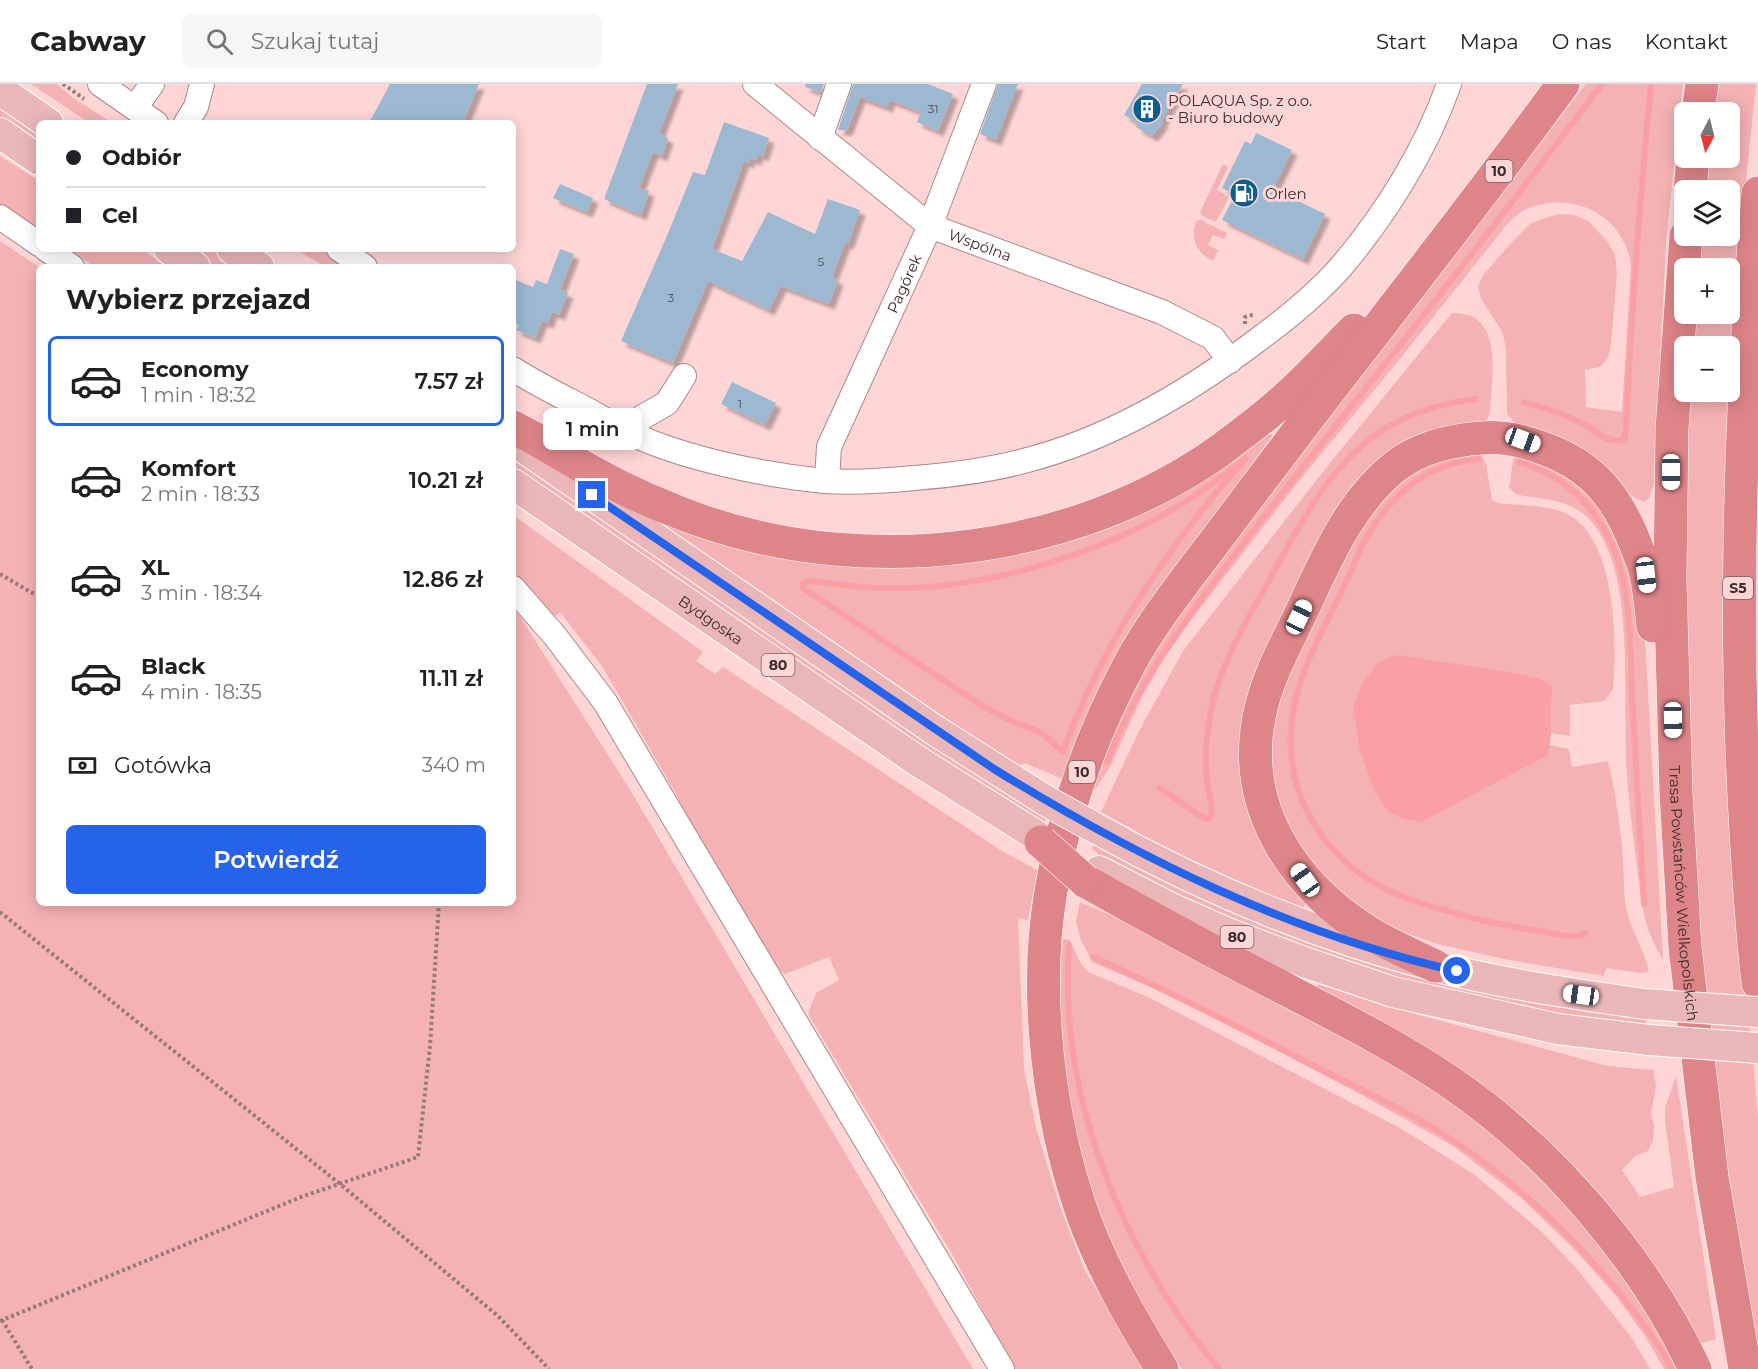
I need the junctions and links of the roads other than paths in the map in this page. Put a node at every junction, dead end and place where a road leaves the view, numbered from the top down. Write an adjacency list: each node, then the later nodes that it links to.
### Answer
1 (100, 84): 12 (street)
2 (152, 84): 12 (street)
3 (202, 84): 15 (street)
4 (755, 84): 17 (street, Wspólna)
5 (839, 84): 17 (street)
6 (984, 84): 21 (street, Pagórek)
7 (1449, 84): 33 (street)
8 (1563, 84): 28 (highway, 10)
9 (1702, 84): 11 (highway)
10 (0, 90): 13 (main road)
11 (1699, 102)
12 (135, 108): 14 (street)
13 (44, 120)
14 (152, 120)
15 (188, 120)
16 (0, 133): 18 (main road)
17 (820, 138): 21 (street, Wspólna)
18 (36, 158)
19 (1758, 193): 46 (highway, S5)
20 (0, 217): 22 (street)
21 (930, 226): 33 (street, Wspólna); 39 (street, Pagórek)
22 (36, 242)
23 (1685, 246): 42 (highway, Trasa Powstańców Wielkopolskich)
24 (50, 252): 29 (street)
25 (173, 252): 30 (main road)
26 (236, 252): 31 (main road)
27 (343, 252): 32 (street)
28 (1432, 257): 36 (highway); 50 (highway, 10)
29 (68, 264)
30 (191, 264)
31 (254, 264)
32 (361, 264)
33 (1230, 361): 39 (street)
34 (516, 371): 37 (street)
35 (684, 376): 37 (street)
36 (516, 428)
37 (632, 435): 39 (street)
38 (516, 443): 45 (main road, 80, bridge)
39 (826, 481)
40 (516, 486): 43 (main road, Bydgoska / 80)
41 (516, 591): 49 (street)
42 (1673, 743): 45 (highway); 52 (highway, Trasa Powstańców Wielkopolskich)
43 (1038, 838): 44 (highway, bridge)
44 (1087, 873): 48 (main road, 80, bridge); 51 (highway)
45 (1435, 966): 47 (main road, 80, bridge)
46 (1758, 982)
47 (1758, 1012)
48 (1758, 1048)
49 (1002, 1369)
50 (1162, 1369)
51 (1695, 1369)
52 (1744, 1369)

